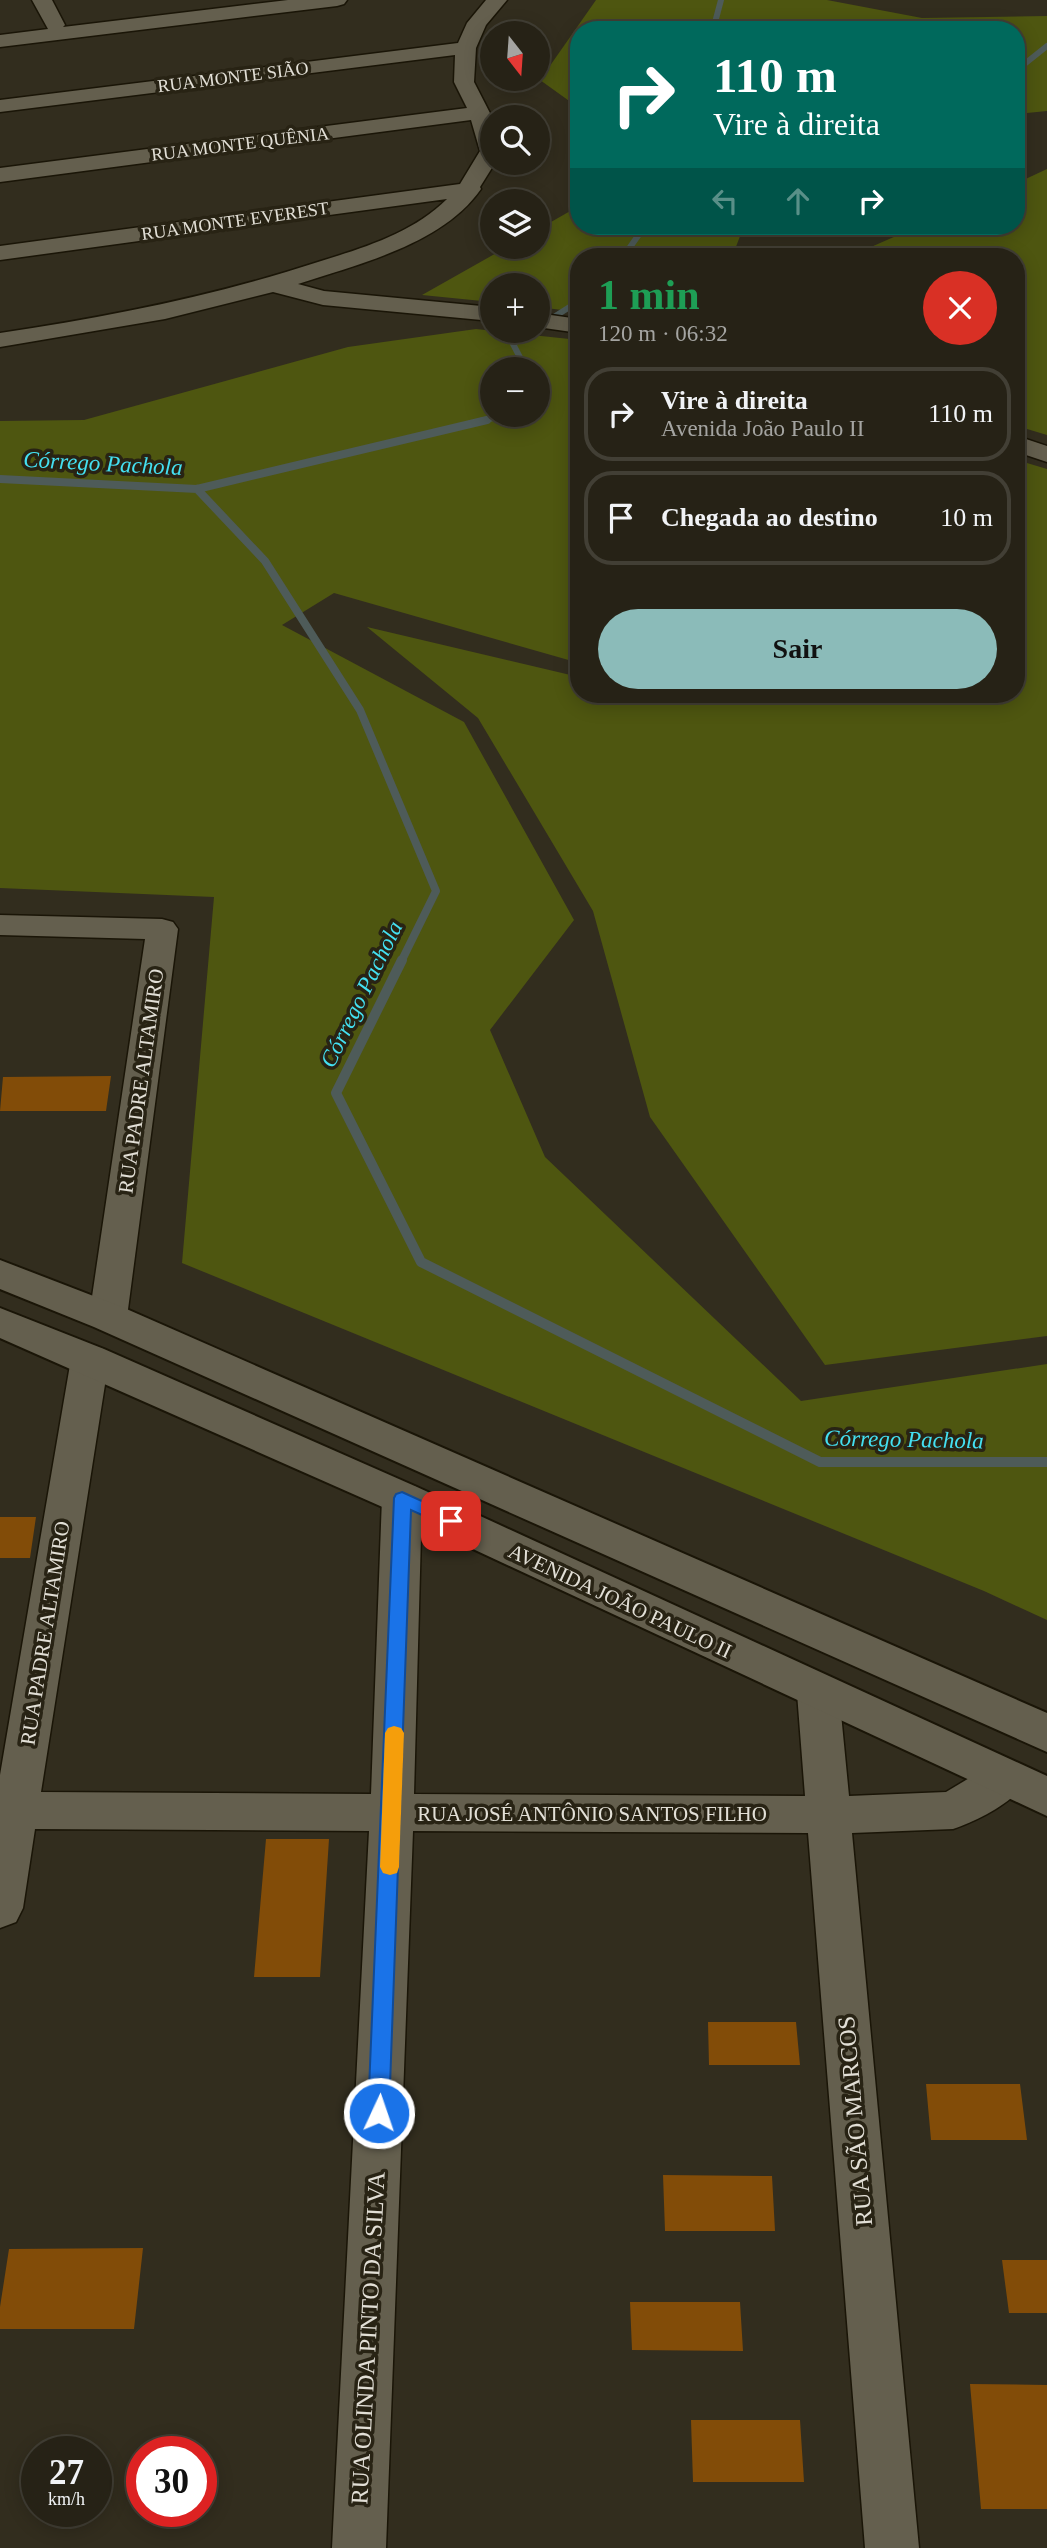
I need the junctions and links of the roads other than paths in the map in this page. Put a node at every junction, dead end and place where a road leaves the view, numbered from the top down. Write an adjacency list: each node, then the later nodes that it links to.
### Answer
1 (42, 0): 6 (street)
2 (257, 0): 5 (street)
3 (337, 0): 8 (street)
4 (497, 0): 9 (street)
5 (213, 2): 6 (street)
6 (55, 24): 7 (street)
7 (0, 31)
8 (0, 41)
9 (466, 48): 10 (street, RUA MONTE SIÃO); 11 (street)
10 (0, 106)
11 (480, 113): 13 (street, RUA MONTE QUÊNIA)
12 (480, 171): 14 (street)
13 (0, 175)
14 (470, 189): 15 (street, RUA MONTE EVEREST); 16 (street)
15 (0, 253)
16 (275, 285): 17 (street); 20 (street)
17 (480, 313)
18 (550, 322): 19 (street)
19 (570, 325)
20 (0, 340)
21 (1025, 447): 22 (street)
22 (1047, 454)
23 (0, 925): 24 (street)
24 (162, 929): 26 (street, RUA PADRE ALTAMIRO)
25 (0, 1274): 26 (street)
26 (108, 1317): 28 (street); 31 (street)
27 (0, 1322): 28 (street, AVENIDA JOÃO PAULO II)
28 (90, 1359): 29 (street, AVENIDA JOÃO PAULO II); 34 (street, RUA PADRE ALTAMIRO)
29 (402, 1498): 30 (street, AVENIDA JOÃO PAULO II); 35 (street, RUA OLINDA PINTO DA SILVA)
30 (818, 1693): 32 (street, AVENIDA JOÃO PAULO II); 36 (street, RUA SÃO MARCOS)
31 (1041, 1730): 32 (street)
32 (1006, 1779): 33 (street, AVENIDA JOÃO PAULO II); 36 (street, RUA JOSÉ ANTÔNIO SANTOS FILHO)
33 (1047, 1797)
34 (8, 1810): 35 (street, RUA JOSÉ ANTÔNIO SANTOS FILHO); 37 (street, RUA PADRE ALTAMIRO)
35 (392, 1814): 36 (street, RUA JOSÉ ANTÔNIO SANTOS FILHO); 38 (street, RUA OLINDA PINTO DA SILVA)
36 (828, 1815): 39 (street, RUA SÃO MARCOS)
37 (0, 1908)
38 (359, 2548)
39 (892, 2548)

